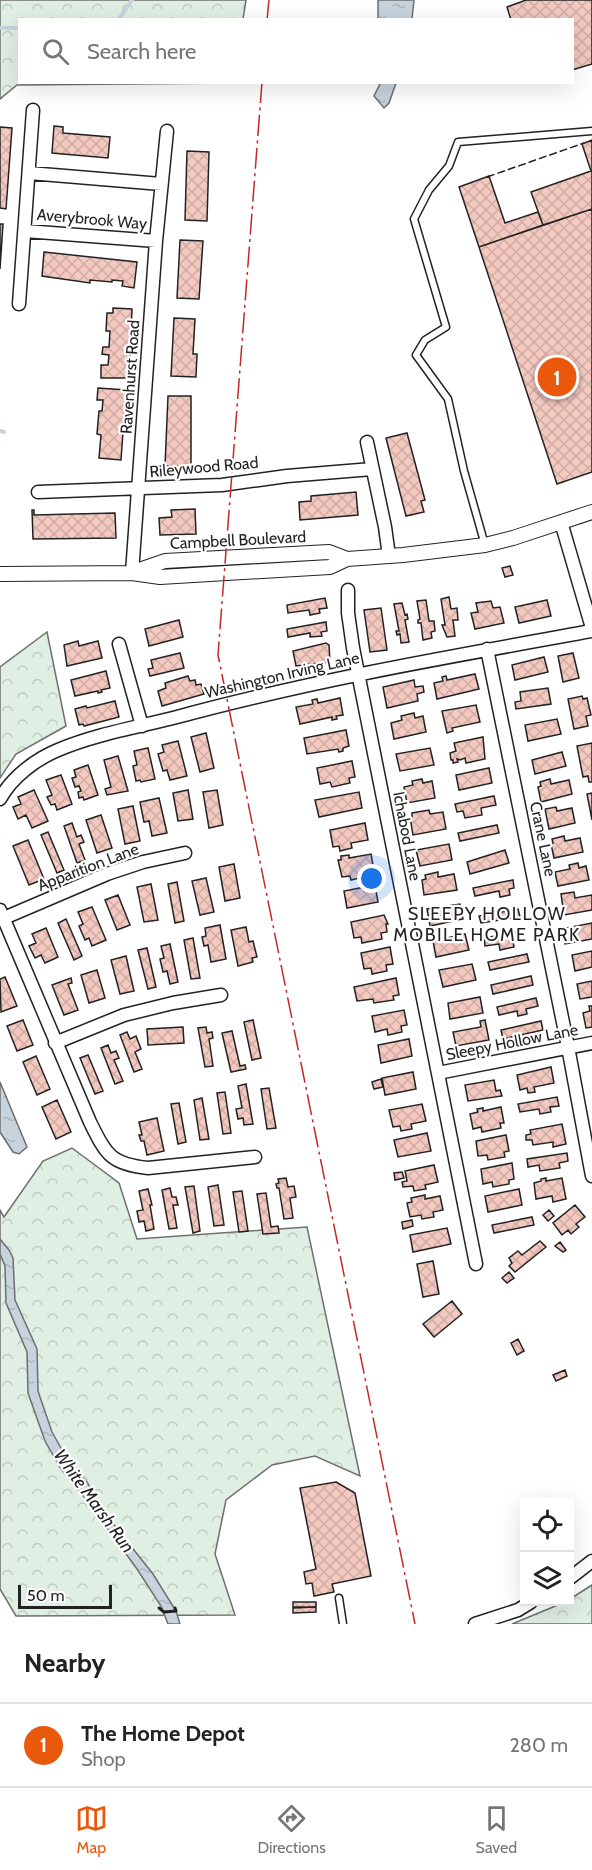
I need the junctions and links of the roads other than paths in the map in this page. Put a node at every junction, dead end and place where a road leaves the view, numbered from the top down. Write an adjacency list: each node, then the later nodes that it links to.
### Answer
1 (33, 110): 4 (street)
2 (167, 131): 5 (street, Ravenhurst Road)
3 (592, 131): 15 (lane)
4 (29, 173): 5 (street); 6 (street)
5 (161, 184): 7 (street, Ravenhurst Road)
6 (25, 231): 7 (street, Averybrook Way); 8 (street)
7 (156, 241): 11 (street, Ravenhurst Road)
8 (19, 304)
9 (367, 442): 10 (street)
10 (372, 469): 11 (street, Rileywood Road); 16 (street)
11 (139, 489): 12 (street, Rileywood Road); 17 (street, Ravenhurst Road)
12 (38, 492)
13 (592, 512): 14 (street, Campbell Boulevard)
14 (561, 522): 15 (street, Campbell Boulevard); 20 (street)
15 (485, 545): 16 (street, Campbell Boulevard)
16 (389, 556): 17 (street, Campbell Boulevard)
17 (132, 573): 18 (street, Campbell Boulevard)
18 (0, 574)
19 (348, 590): 23 (street, Ichabod Lane)
20 (592, 629): 22 (street, Washington Irving Lane)
21 (119, 644): 24 (street)
22 (488, 650): 23 (street, Washington Irving Lane); 31 (street, Crane Lane)
23 (358, 675): 24 (street, Washington Irving Lane); 32 (street, Ichabod Lane)
24 (142, 726): 25 (street, Washington Irving Lane)
25 (0, 799)
26 (185, 853): 27 (street, Apparition Lane)
27 (2, 914): 29 (street)
28 (221, 995): 29 (street)
29 (55, 1043): 33 (street)
30 (592, 1043): 31 (street, Sleepy Hollow Lane)
31 (568, 1047): 32 (street, Sleepy Hollow Lane); 34 (street, Crane Lane)
32 (438, 1073): 35 (street, Ichabod Lane)
33 (255, 1156)
34 (592, 1176)
35 (476, 1264)
36 (592, 1561): 37 (street)
37 (574, 1575)
38 (339, 1598): 40 (lane)
39 (524, 1606): 41 (street)
40 (343, 1624)
41 (475, 1624)

